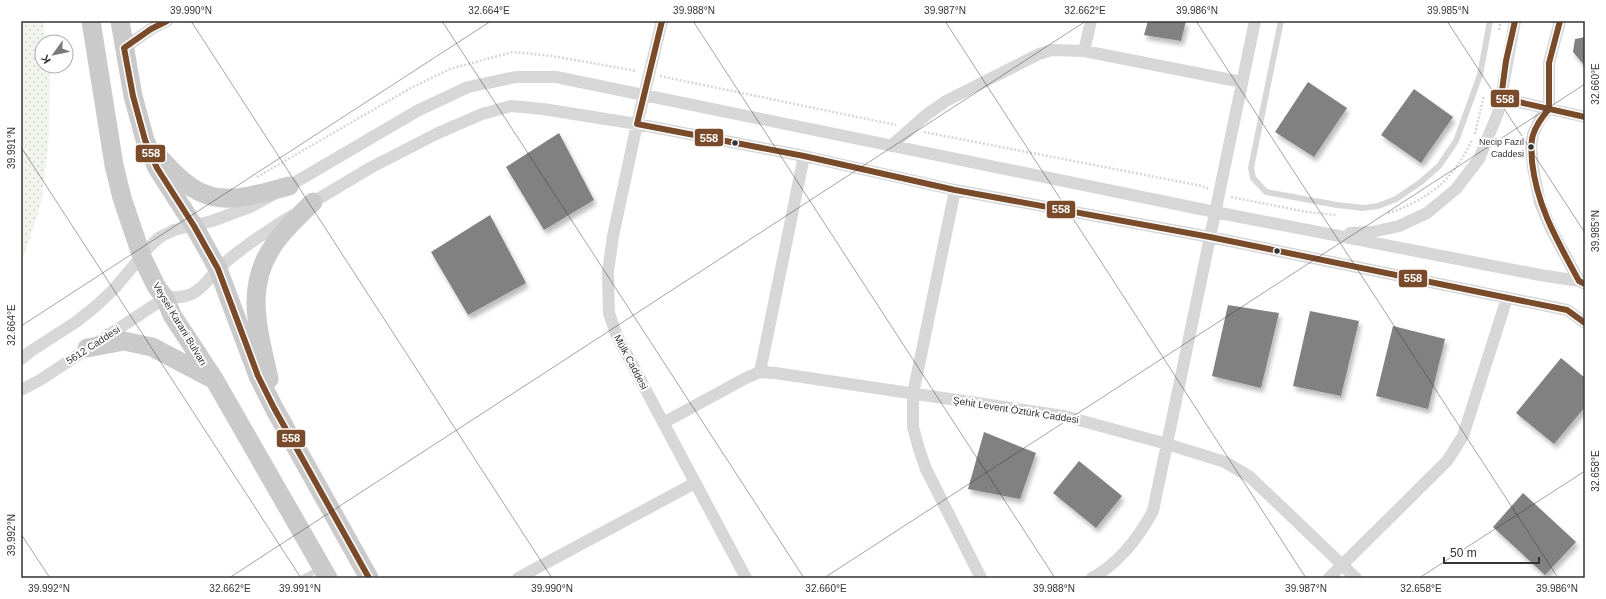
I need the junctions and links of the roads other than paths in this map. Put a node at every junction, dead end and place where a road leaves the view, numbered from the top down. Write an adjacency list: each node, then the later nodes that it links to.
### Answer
1 (91, 21): 29 (main road, Veysel Karani Bulvarı)
2 (120, 21): 11 (main road)
3 (167, 21): 11 (street)
4 (662, 21): 14 (street, Mülk Caddesi)
5 (1091, 21): 12 (street)
6 (1255, 21): 13 (street)
7 (1281, 21): 8 (lane)
8 (1490, 21)
9 (1515, 21): 15 (street)
10 (1560, 21): 16 (street)
11 (124, 48): 19 (main road)
12 (1084, 51): 13 (street); 20 (street)
13 (1242, 82): 25 (street)
14 (644, 95): 18 (street, Mülk Caddesi); 20 (street); 22 (street)
15 (1501, 98): 16 (street); 27 (street)
16 (1549, 109): 17 (street); 31 (street)
17 (1585, 117)
18 (636, 124): 21 (street); 24 (street); 42 (street, Mülk Caddesi)
19 (145, 140): 22 (main road); 26 (main road)
20 (891, 146): 25 (street)
21 (804, 156): 23 (street); 37 (street)
22 (290, 186): 26 (street)
23 (954, 190): 28 (street); 40 (street)
24 (313, 202): 30 (street); 41 (main road)
25 (1215, 212): 27 (street); 28 (street)
26 (194, 226): 29 (street); 30 (main road)
27 (1330, 234): 31 (street)
28 (1210, 237): 33 (street); 43 (street)
29 (142, 257): 32 (main road, Veysel Karani Bulvarı); 36 (street)
30 (218, 269): 32 (street); 41 (main road)
31 (1582, 282)
32 (165, 298): 35 (street, 5612 Caddesi); 38 (main road, Veysel Karani Bulvarı)
33 (1507, 298): 34 (street); 45 (street)
34 (1585, 323)
35 (87, 348): 38 (main road); 39 (street, 5612 Caddesi)
36 (21, 359)
37 (760, 372): 40 (street, Şehit Levent Öztürk Caddesi); 42 (street, Şehit Levent Öztürk Caddesi)
38 (214, 379): 46 (main road, Veysel Karani Bulvarı)
39 (21, 390)
40 (913, 394): 43 (street, Şehit Levent Öztürk Caddesi); 51 (street)
41 (274, 408): 48 (main road)
42 (663, 423): 44 (street, Mülk Caddesi)
43 (1167, 444): 45 (street, Şehit Levent Öztürk Caddesi); 52 (street)
44 (696, 483): 49 (street); 50 (street, Mülk Caddesi)
45 (1342, 564): 53 (street); 54 (street, Şehit Levent Öztürk Caddesi)
46 (325, 572): 47 (lane)
47 (303, 578)
48 (369, 578)
49 (518, 578)
50 (746, 578)
51 (981, 578)
52 (1092, 578)
53 (1329, 578)
54 (1356, 578)

